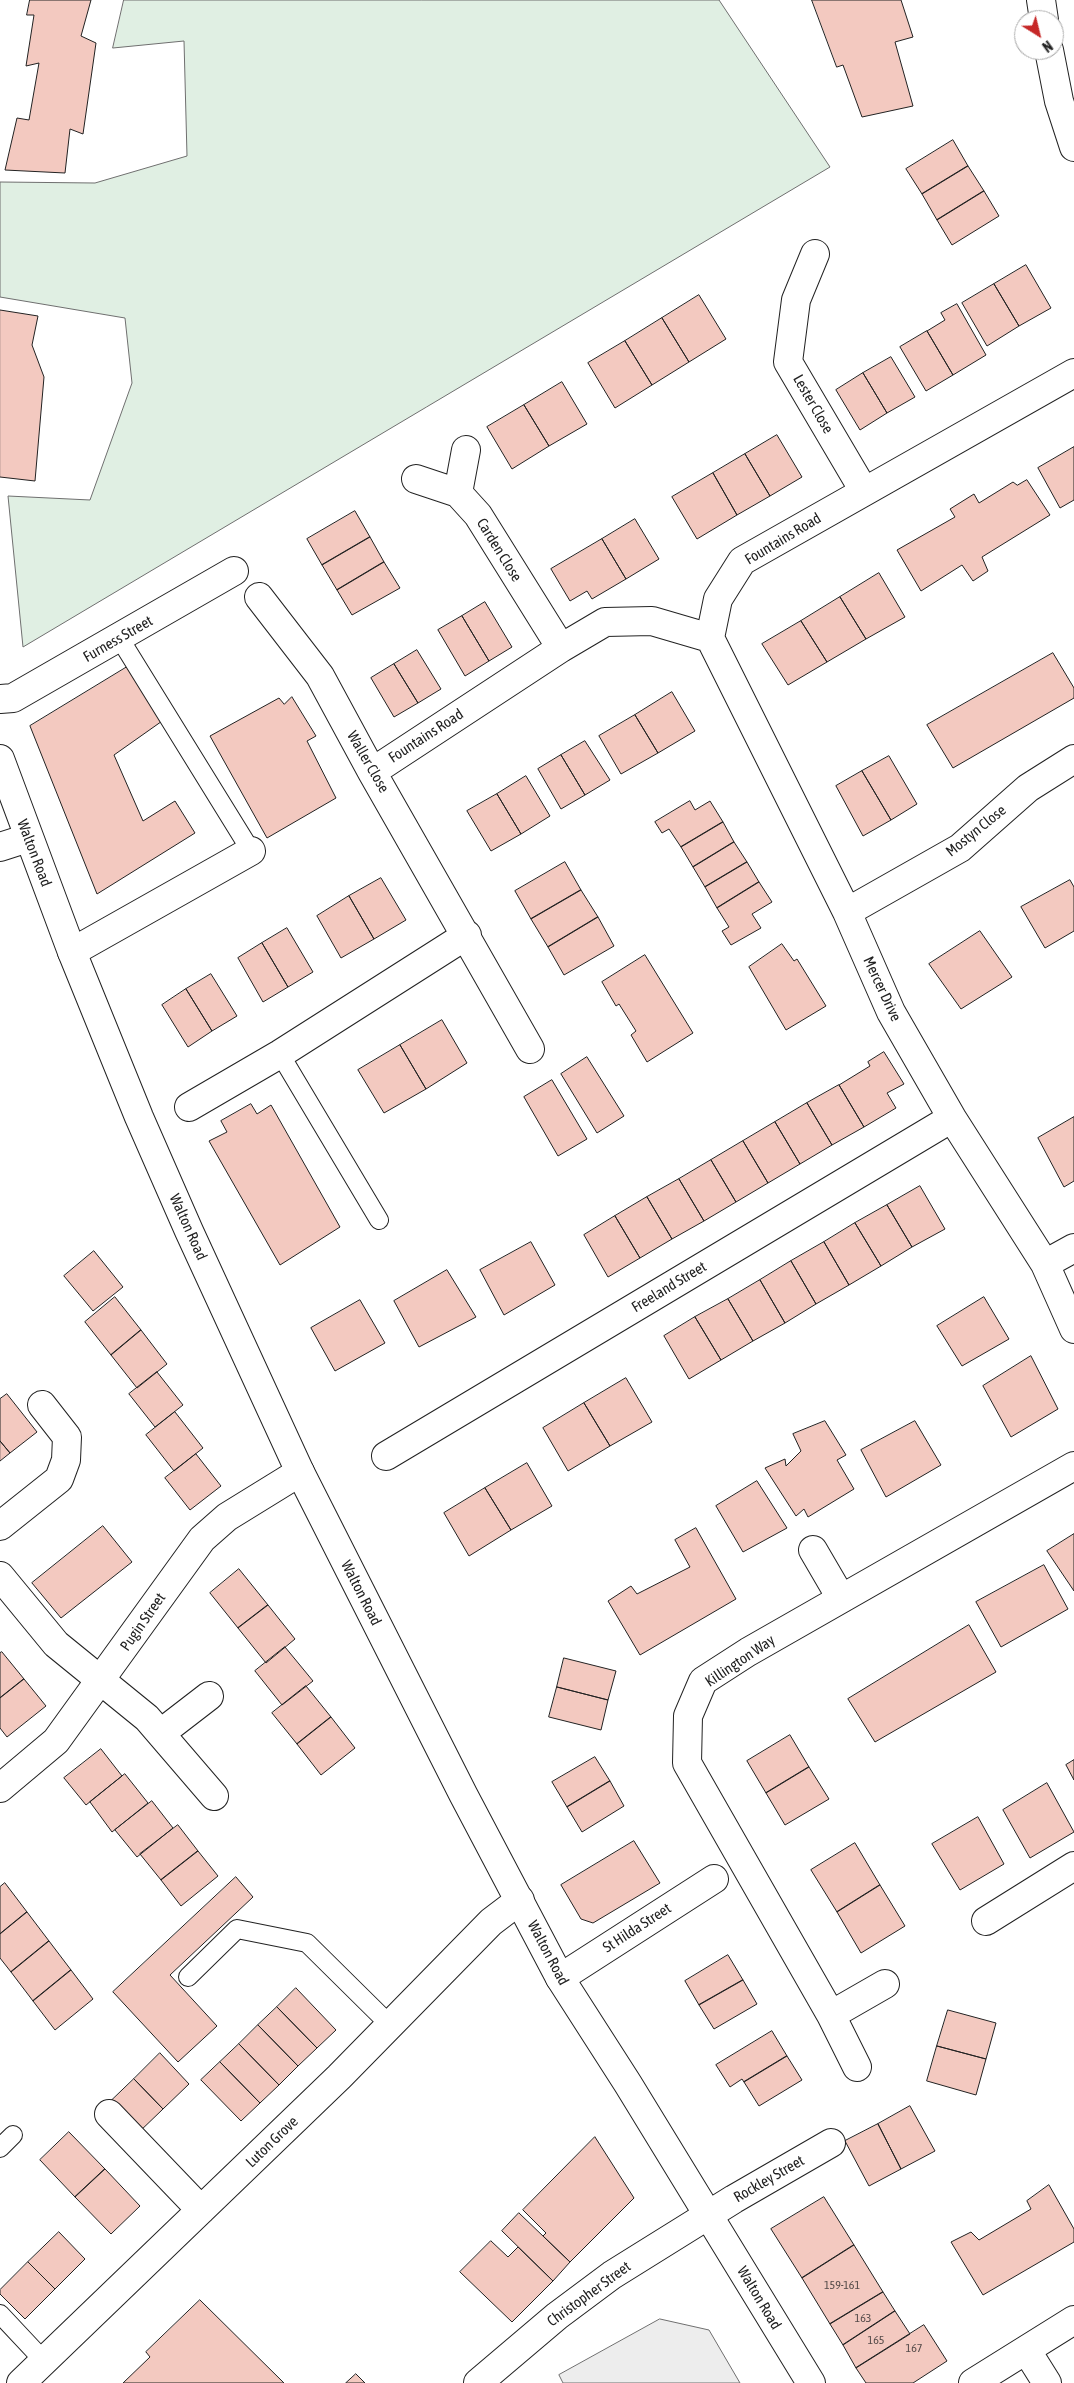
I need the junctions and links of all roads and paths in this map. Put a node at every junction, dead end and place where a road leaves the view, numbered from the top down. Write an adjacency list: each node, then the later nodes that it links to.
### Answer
1 (1051, 60): 2 (main road)
2 (1074, 147)
3 (816, 254): 7 (main road, Lester Close)
4 (1074, 373): 7 (main road, Fountains Road)
5 (466, 450): 8 (main road)
6 (416, 479): 8 (main road, Carden Close)
7 (864, 492): 12 (main road, Fountains Road)
8 (458, 493): 13 (main road, Carden Close)
9 (234, 571): 11 (main road, Furness Street)
10 (258, 597): 17 (main road, Waller Close)
11 (120, 638): 14 (main road, Furness Street); 20 (lane)
12 (710, 638): 13 (main road, Fountains Road); 21 (main road, Mercer Drive)
13 (561, 648): 17 (main road, Fountains Road)
14 (0, 699)
15 (0, 759): 18 (main road, Walton Road)
16 (1074, 759): 21 (main road, Mostyn Close)
17 (372, 772): 22 (main road, Waller Close)
18 (28, 838): 19 (main road); 23 (main road, Walton Road)
19 (0, 847)
20 (251, 852): 23 (main road)
21 (847, 912): 27 (main road, Mercer Drive)
22 (467, 935): 24 (main road, Waller Close); 25 (main road)
23 (72, 952): 35 (main road, Walton Road)
24 (530, 1048)
25 (280, 1054): 26 (main road); 28 (lane)
26 (189, 1107)
27 (952, 1118): 30 (main road, Mercer Drive); 33 (main road, Freeland Street)
28 (379, 1220)
29 (1074, 1248): 30 (main road)
30 (1044, 1264): 31 (main road, Mercer Drive)
31 (1074, 1329)
32 (42, 1405): 36 (main road)
33 (386, 1456)
34 (1074, 1466): 39 (main road, Killington Way)
35 (300, 1472): 40 (main road, Pugin Street); 47 (main road, Walton Road)
36 (0, 1526)
37 (812, 1550): 39 (main road)
38 (0, 1576): 40 (main road)
39 (841, 1598): 52 (main road, Killington Way)
40 (102, 1680): 42 (main road); 43 (main road, Pugin Street)
41 (209, 1696): 42 (main road)
42 (161, 1733): 44 (main road)
43 (0, 1788)
44 (214, 1796)
45 (1074, 1866): 48 (main road)
46 (714, 1879): 50 (main road, St Hilda Street)
47 (520, 1900): 50 (main road, Walton Road); 53 (main road, Luton Grove)
48 (986, 1921)
49 (188, 1977): 53 (lane)
50 (560, 1978): 60 (main road, Walton Road)
51 (885, 1984): 52 (main road)
52 (831, 2015): 54 (main road, Killington Way)
53 (390, 2025): 59 (main road, Luton Grove)
54 (857, 2067)
55 (109, 2114): 59 (main road)
56 (13, 2135): 58 (lane)
57 (831, 2143): 60 (main road, Rockley Street)
58 (0, 2148)
59 (201, 2210): 64 (main road, Luton Grove)
60 (708, 2215): 66 (main road, Christopher Street); 67 (main road, Walton Road)
61 (0, 2314): 64 (lane)
62 (1074, 2320): 63 (main road)
63 (1027, 2351): 68 (main road); 69 (main road)
64 (44, 2361): 65 (main road, Luton Grove)
65 (21, 2383)
66 (478, 2383)
67 (811, 2383)
68 (973, 2383)
69 (1047, 2383)

